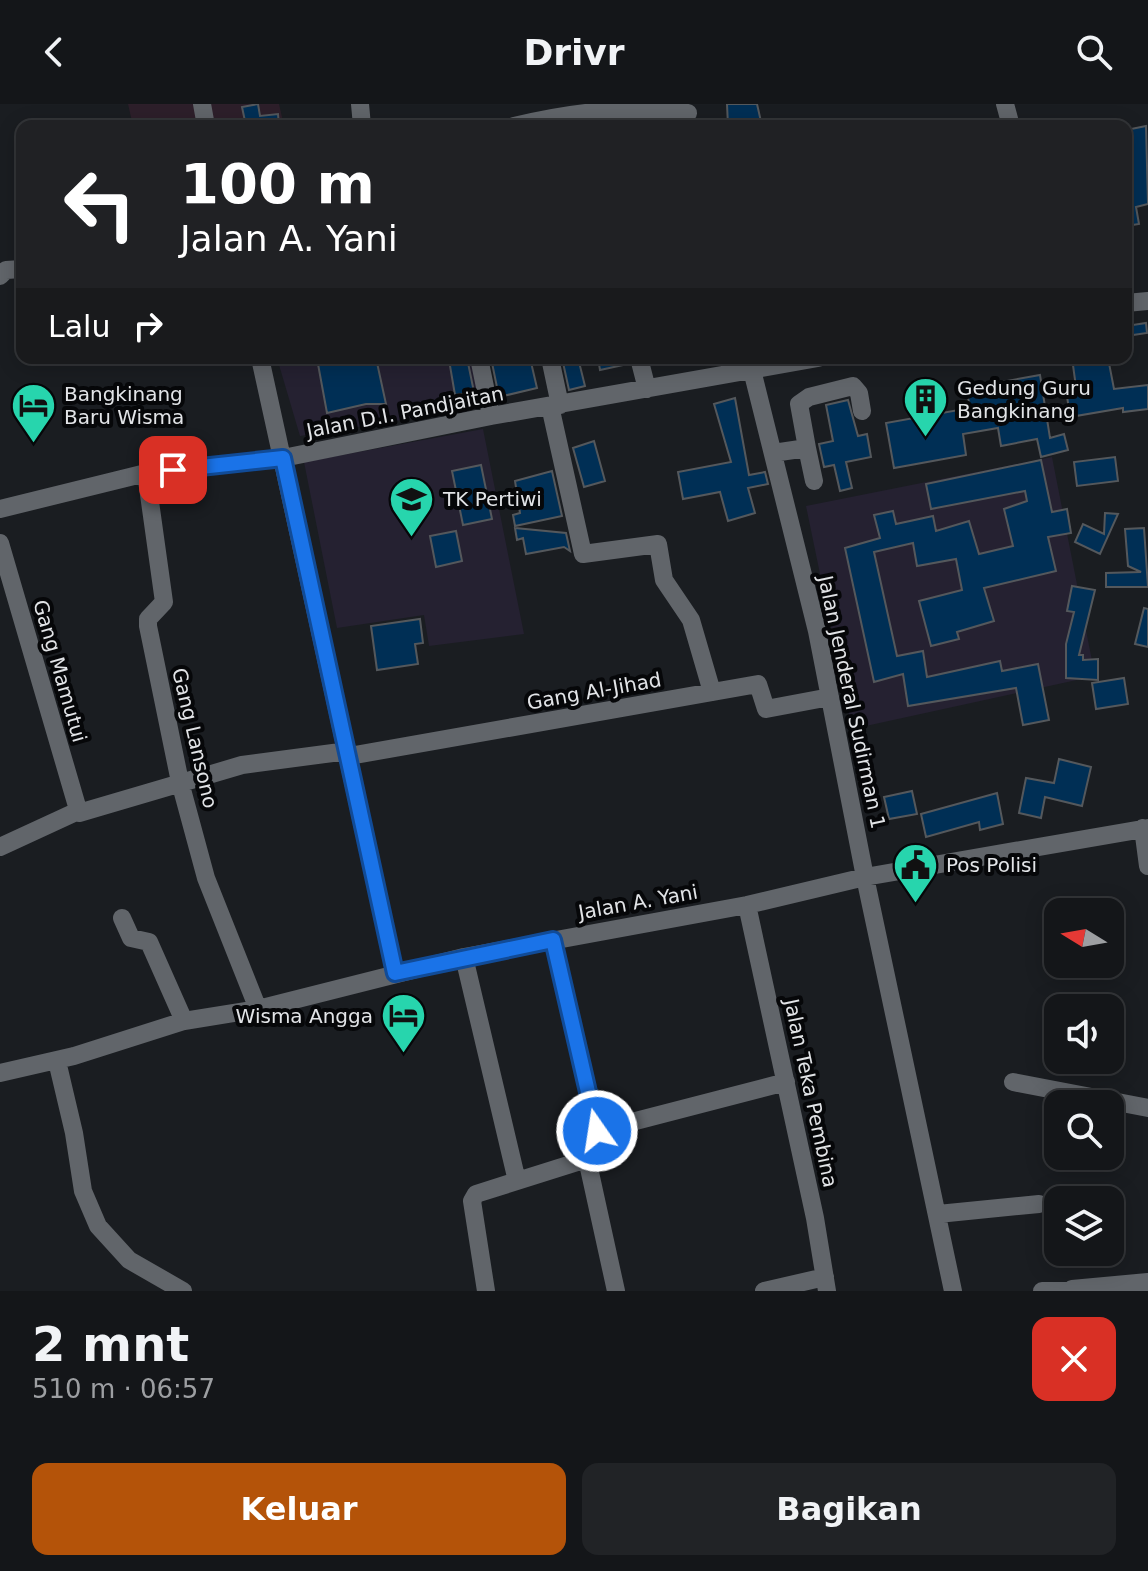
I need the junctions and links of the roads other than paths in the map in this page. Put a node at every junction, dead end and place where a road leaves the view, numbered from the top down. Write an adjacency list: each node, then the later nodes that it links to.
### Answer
1 (688, 114): 2 (street)
2 (565, 120)
3 (0, 276): 4 (street)
4 (0, 291)
5 (261, 364): 18 (street)
6 (480, 364): 14 (street)
7 (551, 364): 11 (street)
8 (641, 364): 10 (street)
9 (751, 364): 10 (street, Jalan D.I. Pandjaitan); 15 (street, Jalan Jenderal Sudirman 1)
10 (647, 389): 11 (street, Jalan D.I. Pandjaitan)
11 (555, 405): 14 (street, Jalan D.I. Pandjaitan); 23 (street)
12 (862, 411): 13 (street)
13 (800, 413): 15 (street); 16 (street)
14 (491, 416): 18 (street, Jalan D.I. Pandjaitan)
15 (764, 416): 17 (street, Jalan Jenderal Sudirman 1)
16 (807, 448): 17 (street); 20 (street)
17 (773, 453): 24 (street, Jalan Jenderal Sudirman 1)
18 (283, 458): 19 (street, Jalan D.I. Pandjaitan); 25 (street)
19 (146, 473): 21 (street, Jalan D.I. Pandjaitan); 26 (street, Gang Lansono)
20 (814, 481)
21 (0, 509)
22 (0, 543): 27 (street, Gang Mamutui)
23 (712, 692): 24 (street, Gang Al-Jihad); 25 (street, Gang Al-Jihad)
24 (830, 697): 31 (street, Jalan Jenderal Sudirman 1)
25 (348, 754): 26 (street); 36 (street)
26 (180, 782): 27 (street); 37 (street, Gang Lansono)
27 (78, 811): 29 (street)
28 (1146, 828): 30 (street); 31 (street, Jalan A. Yani)
29 (0, 847)
30 (1148, 866)
31 (865, 877): 32 (street, Jalan A. Yani); 48 (street, Jalan Jenderal Sudirman 1)
32 (747, 905): 34 (street, Jalan A. Yani); 41 (street, Jalan Teka Pembina)
33 (122, 918): 38 (street)
34 (553, 940): 35 (street, Jalan A. Yani); 44 (street)
35 (464, 957): 36 (street, Jalan A. Yani); 46 (street)
36 (395, 973): 37 (street, Jalan A. Yani)
37 (258, 1009): 38 (street, Jalan A. Yani)
38 (184, 1021): 39 (street, Jalan A. Yani)
39 (57, 1061): 40 (street, Jalan A. Yani); 52 (street)
40 (0, 1073)
41 (786, 1082): 44 (street); 50 (street, Jalan Teka Pembina)
42 (1013, 1082): 43 (street)
43 (1148, 1108)
44 (597, 1131): 45 (street)
45 (587, 1159): 46 (street); 54 (street)
46 (517, 1181): 53 (street)
47 (1039, 1204): 48 (street)
48 (938, 1214): 56 (street, Jalan Jenderal Sudirman 1)
49 (1148, 1282): 51 (street)
50 (826, 1284): 55 (street)
51 (1072, 1290): 57 (street)
52 (183, 1291)
53 (486, 1291)
54 (616, 1291)
55 (764, 1291)
56 (953, 1291)
57 (1042, 1291)

